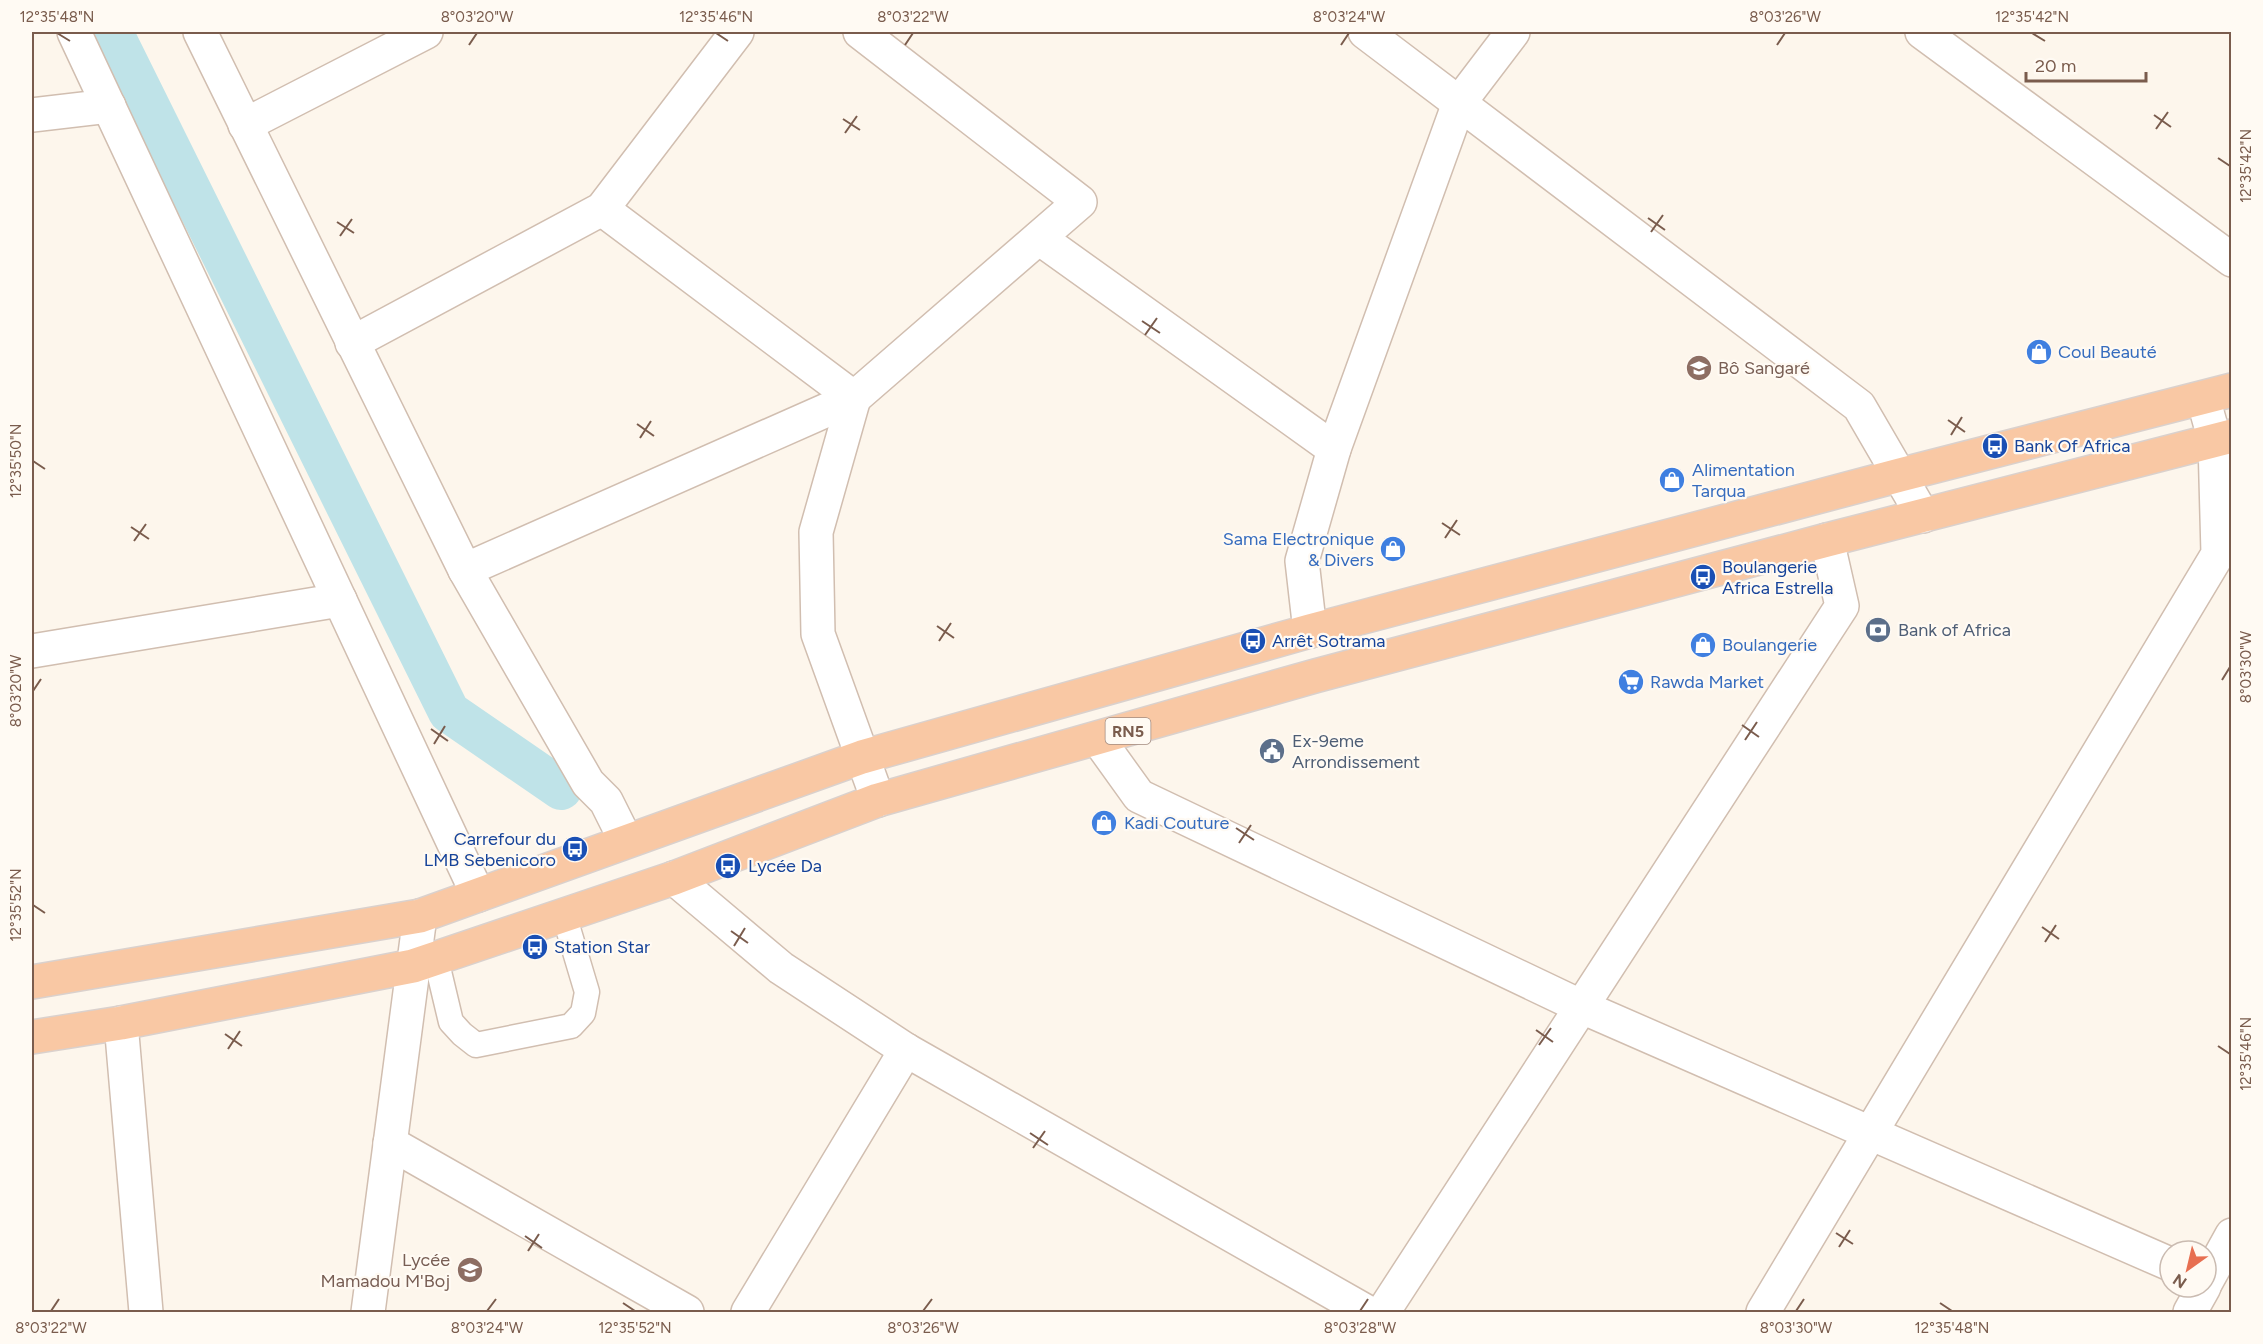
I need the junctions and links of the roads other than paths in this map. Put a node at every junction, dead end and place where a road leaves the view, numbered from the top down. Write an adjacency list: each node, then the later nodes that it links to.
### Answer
1 (74, 32): 10 (street)
2 (200, 32): 12 (street)
3 (426, 32): 12 (street)
4 (736, 32): 13 (street)
5 (860, 32): 14 (street)
6 (1365, 32): 9 (street)
7 (1513, 32): 9 (street)
8 (1923, 32): 15 (street)
9 (1459, 103): 20 (street); 21 (street)
10 (109, 106): 11 (street); 25 (street)
11 (32, 115)
12 (245, 125): 16 (street)
13 (602, 209): 16 (street); 18 (street)
14 (1040, 238): 18 (street); 20 (street)
15 (2232, 260)
16 (351, 343): 24 (street)
17 (2217, 394): 19 (street); 21 (highway)
18 (854, 398): 24 (street); 29 (street)
19 (2223, 439): 22 (highway, RN5); 42 (street)
20 (1334, 449): 26 (street)
21 (1900, 475): 22 (street); 26 (highway)
22 (1923, 516): 23 (highway, RN5)
23 (1827, 540): 28 (highway, RN5); 38 (street)
24 (465, 570): 31 (street)
25 (340, 600): 27 (street); 33 (street)
26 (1310, 631): 29 (highway)
27 (32, 651)
28 (1098, 740): 30 (highway, RN5); 38 (street)
29 (862, 757): 30 (street); 31 (highway)
30 (878, 800): 32 (highway, RN5)
31 (626, 841): 33 (highway)
32 (674, 878): 34 (highway, RN5); 41 (street)
33 (478, 895): 35 (highway)
34 (564, 915): 36 (highway, RN5); 36 (lane)
35 (420, 916): 36 (street); 37 (highway)
36 (425, 962): 39 (highway, RN5); 43 (street)
37 (32, 982)
38 (1582, 1007): 42 (street); 53 (street)
39 (121, 1023): 40 (highway, RN5); 48 (street)
40 (32, 1037)
41 (906, 1050): 51 (street); 52 (street)
42 (1870, 1134): 45 (street); 54 (street)
43 (390, 1143): 49 (street); 50 (street)
44 (2232, 1235): 46 (street)
45 (2158, 1259)
46 (2218, 1268)
47 (2200, 1299): 55 (street)
48 (146, 1312)
49 (368, 1312)
50 (687, 1312)
51 (748, 1312)
52 (1366, 1312)
53 (1383, 1312)
54 (1763, 1312)
55 (2190, 1312)

